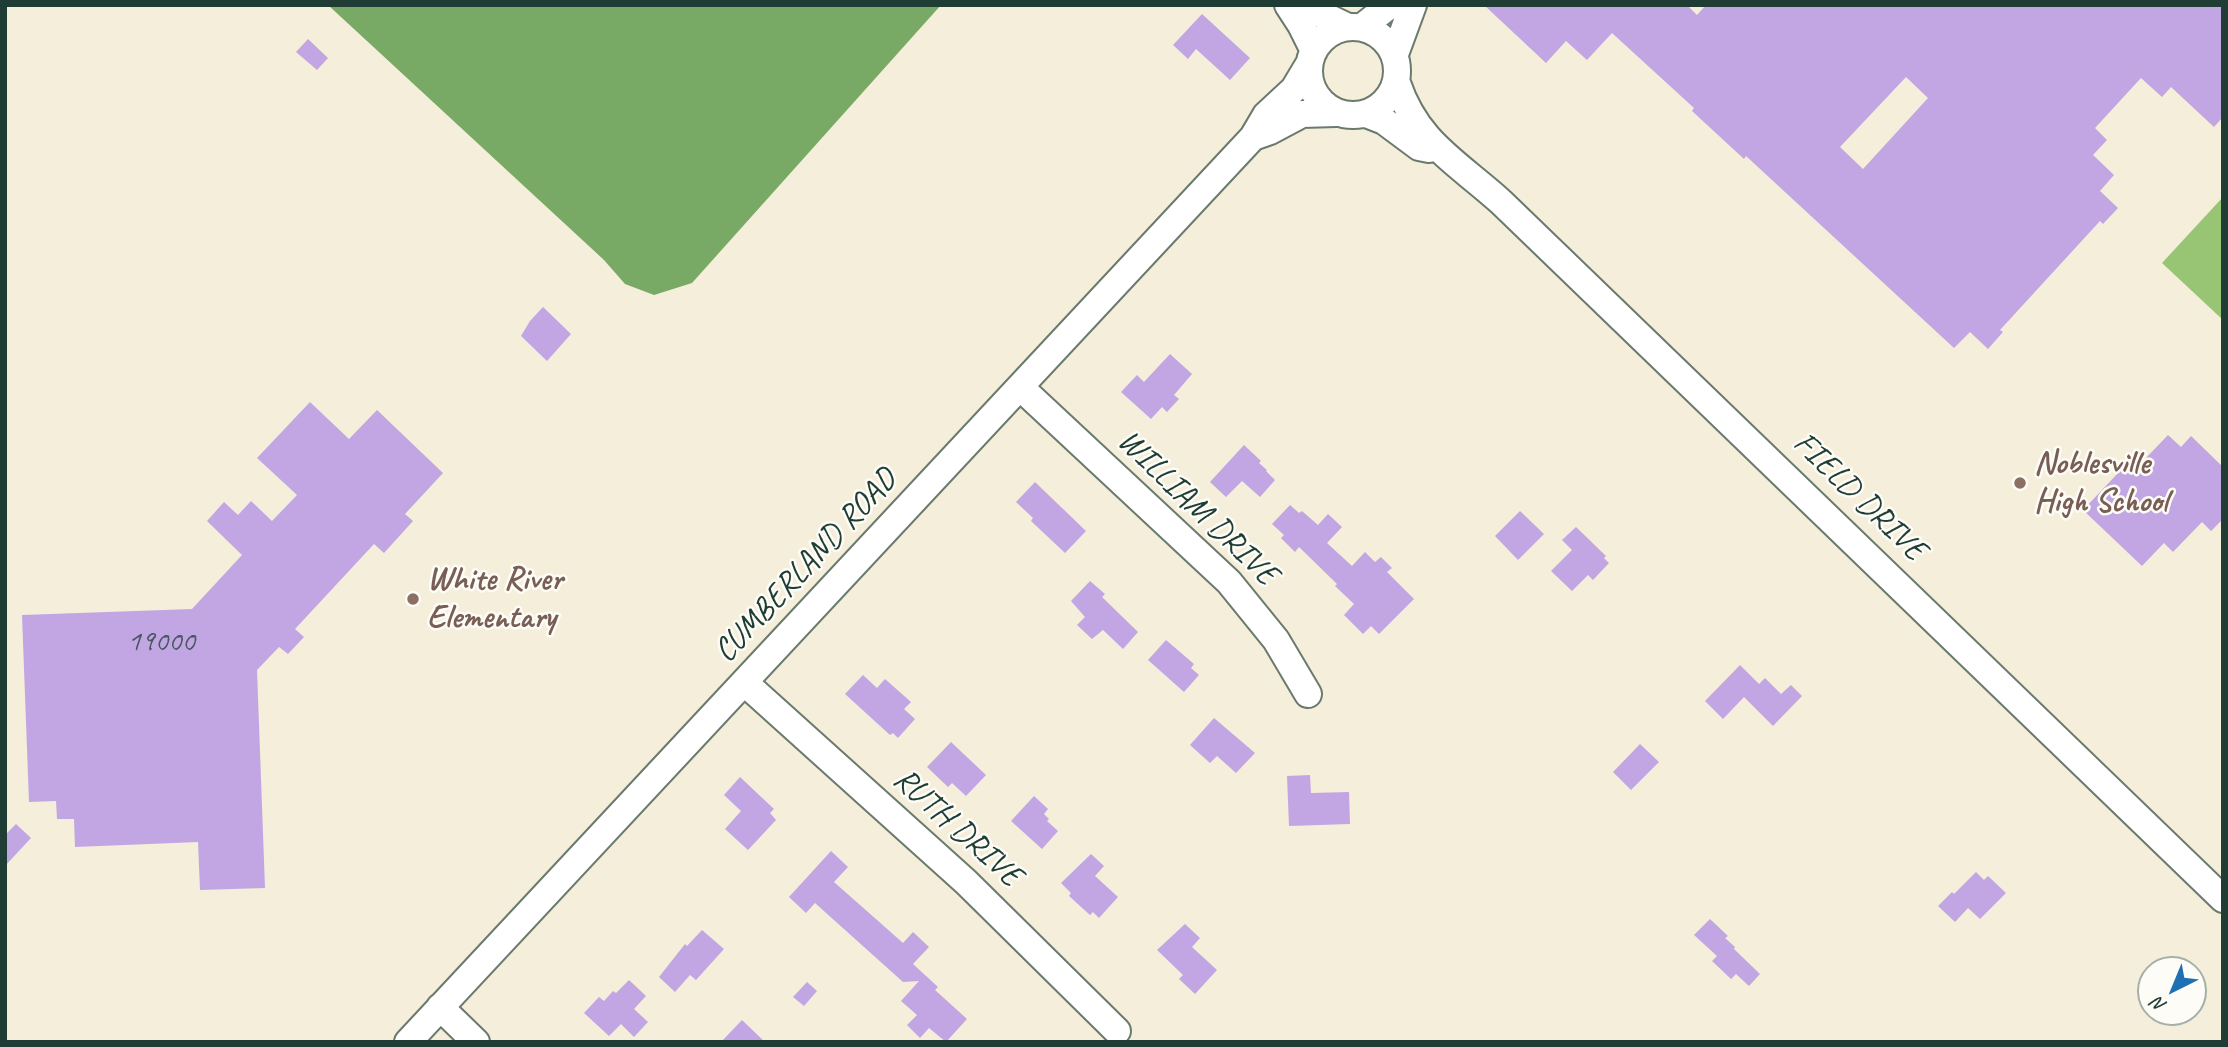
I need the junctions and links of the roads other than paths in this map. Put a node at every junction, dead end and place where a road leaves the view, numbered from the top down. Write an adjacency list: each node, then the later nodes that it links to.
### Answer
1 (1287, 5): 7 (street)
2 (1302, 5): 5 (street)
3 (1390, 5): 5 (street)
4 (1413, 5): 6 (street)
5 (1355, 27): 6 (street); 7 (street)
6 (1395, 54): 8 (street)
7 (1312, 58): 9 (street); 11 (street, CUMBERLAND ROAD)
8 (1397, 83): 10 (street); 12 (street)
9 (1336, 113): 10 (street); 11 (street, CUMBERLAND ROAD)
10 (1366, 114): 12 (street)
11 (1253, 137): 13 (street, CUMBERLAND ROAD)
12 (1440, 152): 16 (street, FIELD DRIVE)
13 (1020, 387): 14 (street, CUMBERLAND ROAD); 15 (street, WILLIAM DRIVE)
14 (745, 683): 17 (street, CUMBERLAND ROAD); 18 (street, RUTH DRIVE)
15 (1308, 694)
16 (2223, 900)
17 (440, 1007): 19 (street, CUMBERLAND ROAD); 20 (street)
18 (1117, 1031)
19 (408, 1042)
20 (476, 1042)

